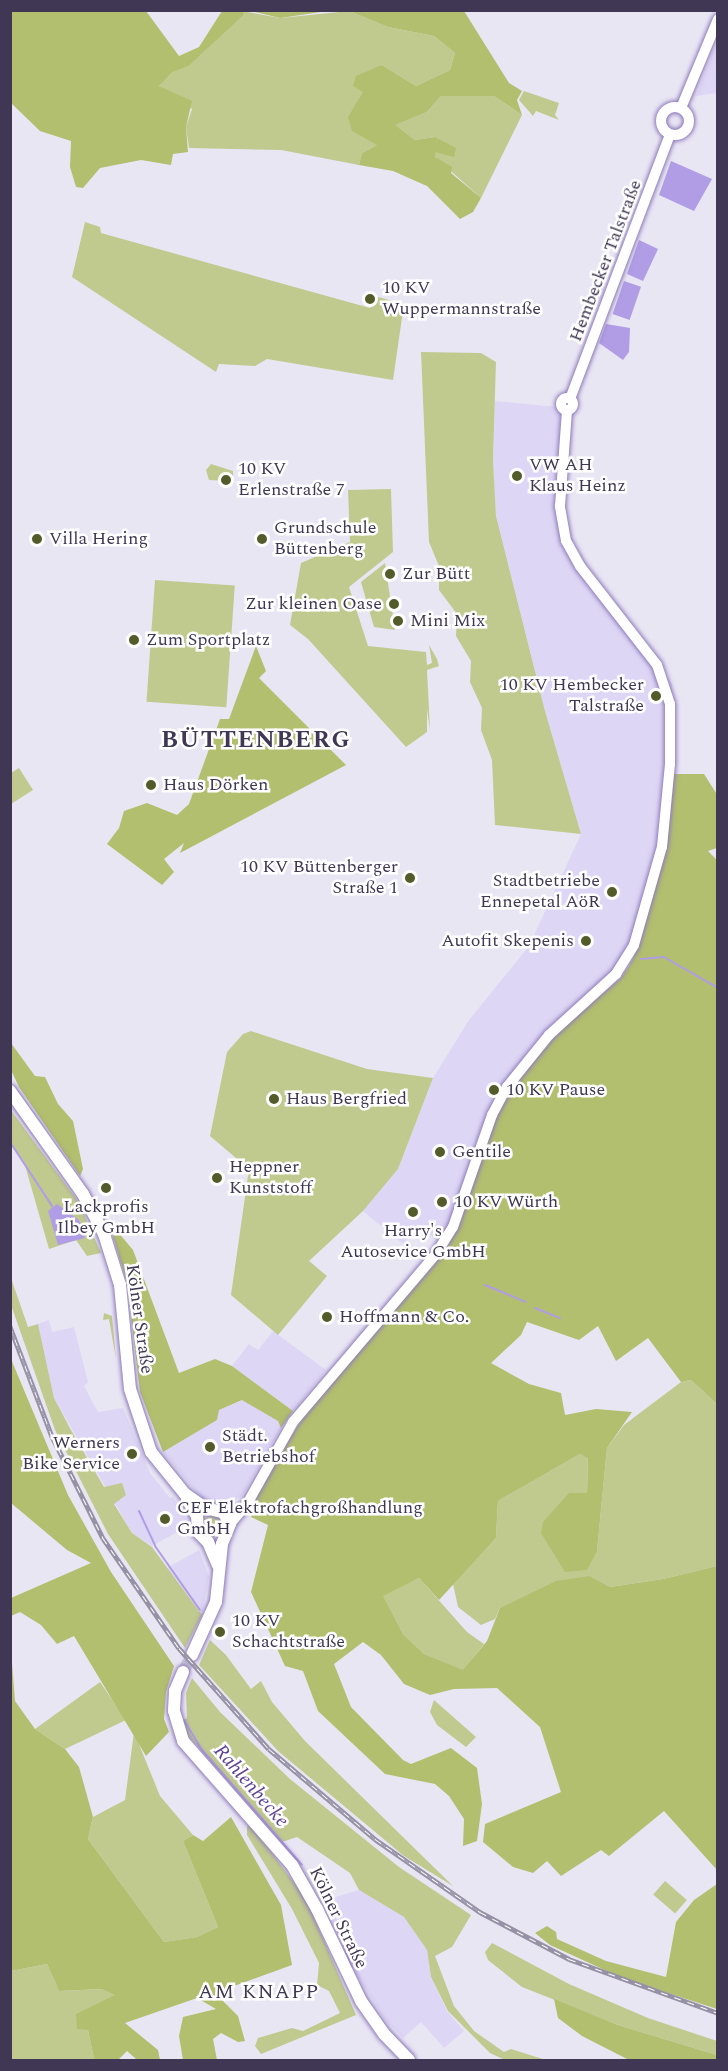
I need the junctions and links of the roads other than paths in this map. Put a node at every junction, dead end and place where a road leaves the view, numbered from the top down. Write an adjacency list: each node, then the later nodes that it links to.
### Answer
1 (717, 20): 2 (street, Hembecker Talstraße)
2 (681, 108): 3 (street, Hembecker Talstraße); 3 (street, Hembecker Talstraße)
3 (670, 135): 7 (street, Hembecker Talstraße)
4 (10, 1091): 5 (main road, Kölner Straße)
5 (185, 1494): 6 (main road, Kölner Straße); 8 (main road, Kölner Straße)
6 (211, 1510): 7 (main road, Kölner Straße); 8 (main road)
7 (227, 1519): 9 (main road, Kölner Straße)
8 (198, 1521): 10 (main road, Kölner Straße)
9 (223, 1540): 10 (main road); 11 (main road, Kölner Straße)
10 (208, 1542): 11 (main road, Kölner Straße)
11 (219, 1566): 12 (main road, Kölner Straße)
12 (192, 1655)
13 (183, 1672): 14 (main road, Kölner Straße)
14 (409, 2061)

